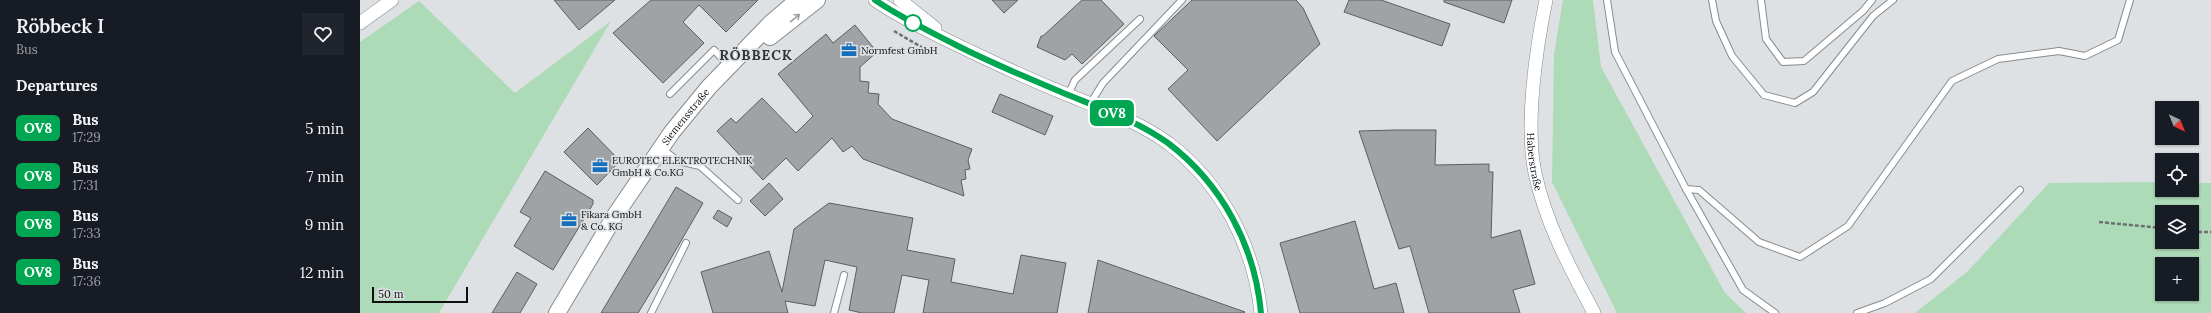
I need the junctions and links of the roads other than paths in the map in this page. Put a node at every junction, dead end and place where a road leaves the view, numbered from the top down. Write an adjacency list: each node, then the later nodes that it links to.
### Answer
1 (392, 0): 17 (street)
2 (798, 0): 19 (street, Siemensstraße)
3 (816, 0): 19 (street, Siemensstraße, one-way to 3)
4 (875, 0): 18 (street)
5 (900, 0): 18 (street)
6 (1182, 0): 22 (lane)
7 (1546, 0): 33 (street, Haberstraße)
8 (1607, 0): 24 (lane)
9 (1712, 0): 15 (lane)
10 (1761, 0): 14 (lane)
11 (1872, 0): 14 (lane)
12 (1893, 0): 15 (lane)
13 (2130, 0): 24 (lane)
14 (1863, 11): 15 (lane)
15 (1873, 16)
16 (1140, 19): 21 (lane)
17 (360, 23)
18 (955, 44): 21 (street)
19 (730, 67): 20 (lane); 23 (street, Siemensstraße)
20 (670, 94)
21 (1068, 95): 22 (street)
22 (1090, 104): 32 (street)
23 (660, 148): 26 (lane); 29 (street, Siemensstraße)
24 (1686, 189): 34 (lane)
25 (2020, 190): 35 (lane)
26 (738, 200)
27 (686, 243): 30 (lane)
28 (844, 275): 31 (lane)
29 (557, 313)
30 (651, 313)
31 (834, 313)
32 (1261, 313)
33 (1594, 313)
34 (1775, 313)
35 (1857, 313)

